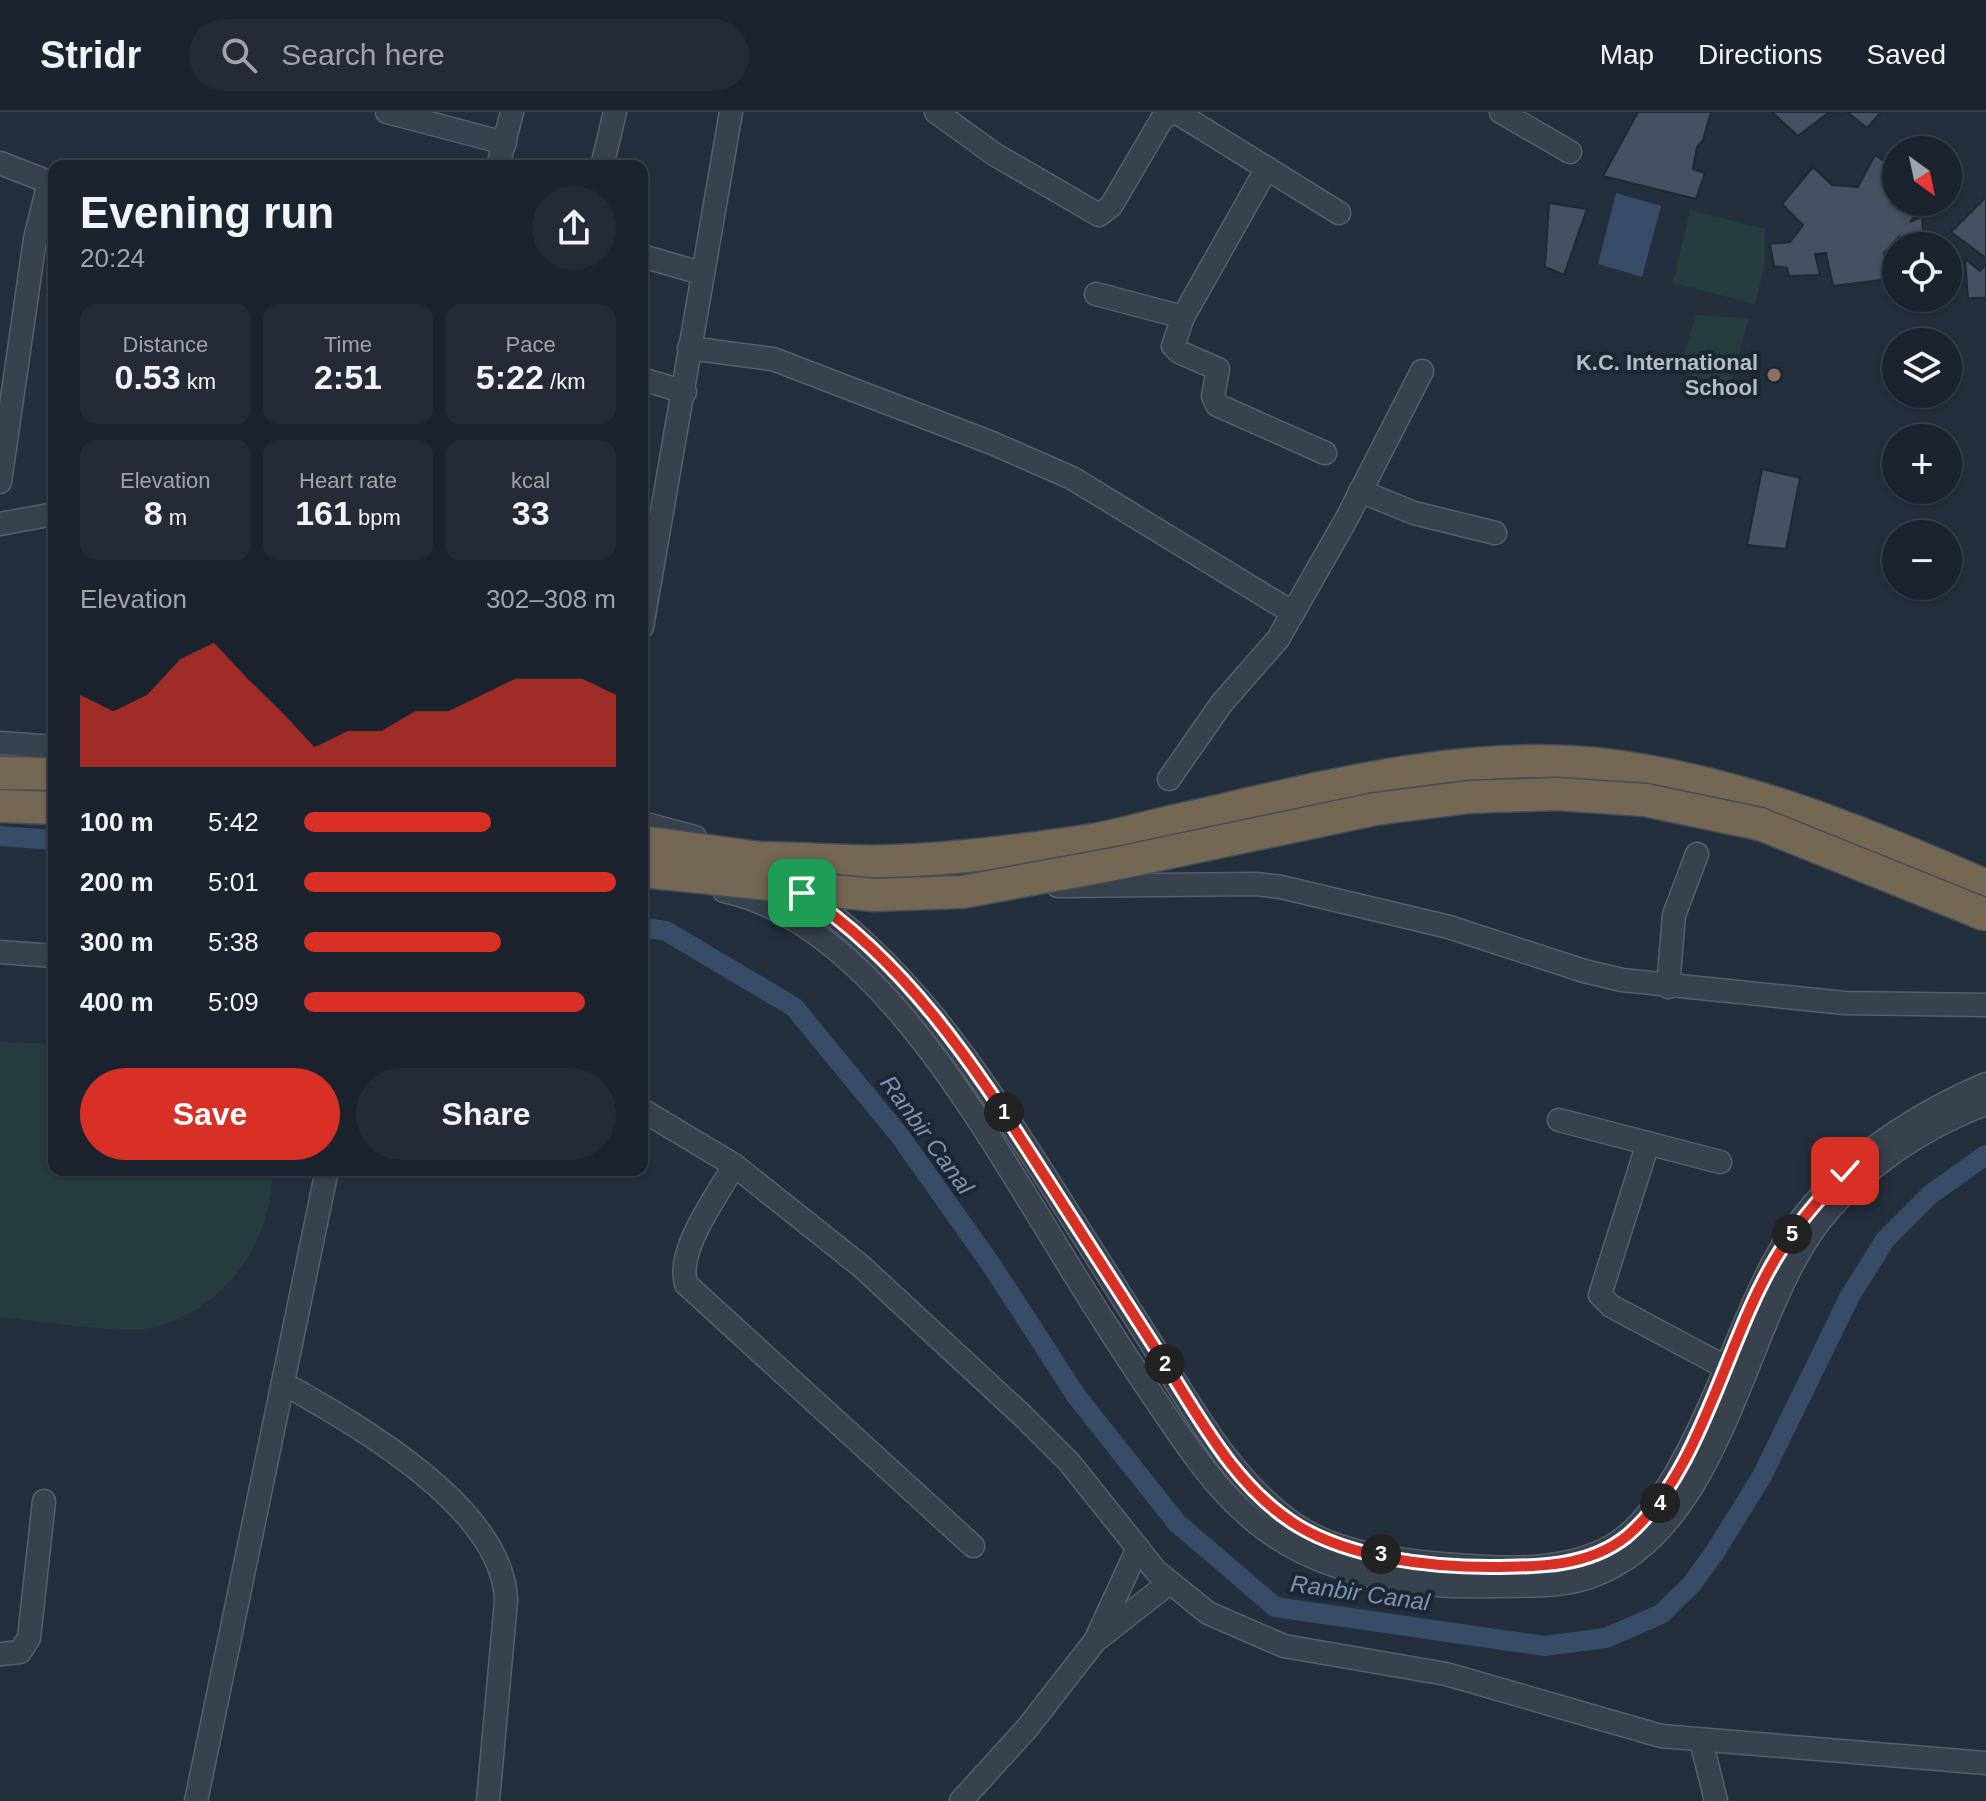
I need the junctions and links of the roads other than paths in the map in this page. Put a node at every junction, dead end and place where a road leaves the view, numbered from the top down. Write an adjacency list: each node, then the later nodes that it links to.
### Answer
1 (387, 112): 8 (street)
2 (512, 112): 8 (street)
3 (615, 112): 11 (street)
4 (731, 112): 18 (street)
5 (936, 112): 6 (street)
6 (1174, 112): 13 (street)
7 (1501, 112): 9 (street)
8 (505, 143): 10 (street)
9 (1570, 152)
10 (500, 160)
11 (603, 160)
12 (0, 163): 14 (street)
13 (1267, 168): 16 (street); 20 (street)
14 (48, 181)
15 (48, 196): 26 (street)
16 (1339, 213)
17 (648, 258): 18 (street)
18 (701, 273): 21 (street)
19 (1096, 294): 20 (street)
20 (1183, 317): 25 (street)
21 (689, 348): 24 (street); 32 (street)
22 (1422, 371): 27 (street)
23 (648, 381): 24 (street)
24 (685, 392): 31 (street)
25 (1325, 453)
26 (0, 482)
27 (1360, 491): 30 (street); 32 (street)
28 (48, 515): 29 (street)
29 (0, 524)
30 (1495, 533)
31 (648, 594)
32 (1293, 613): 37 (street)
33 (0, 743): 34 (street)
34 (48, 747)
35 (0, 773): 36 (highway)
36 (48, 774)
37 (1169, 779)
38 (0, 806): 39 (highway)
39 (48, 808)
40 (0, 820): 41 (street)
41 (48, 824)
42 (648, 825): 49 (street)
43 (648, 843): 47 (highway, bridge)
44 (1697, 854): 53 (street)
45 (648, 872): 50 (highway, bridge)
46 (648, 884): 48 (street)
47 (1986, 886)
48 (725, 892): 49 (street); 56 (street)
49 (806, 896): 53 (street); 63 (street)
50 (1986, 915)
51 (0, 952): 52 (street)
52 (48, 956)
53 (1668, 987): 54 (street)
54 (1986, 1005)
55 (1986, 1084): 63 (street)
56 (1986, 1104)
57 (648, 1114): 61 (street)
58 (1559, 1120): 59 (street)
59 (1648, 1143): 60 (street); 63 (street)
60 (1720, 1162)
61 (734, 1165): 66 (street); 67 (street)
62 (326, 1176): 64 (street)
63 (1725, 1367)
64 (283, 1383): 74 (street); 75 (street)
65 (44, 1501): 70 (street)
66 (973, 1546)
67 (1138, 1548): 68 (street); 69 (street)
68 (1169, 1583): 69 (street); 71 (street)
69 (1095, 1641): 73 (street)
70 (0, 1654)
71 (1701, 1740): 72 (street); 76 (street)
72 (1986, 1763)
73 (967, 1799)
74 (196, 1801)
75 (488, 1801)
76 (1716, 1801)

